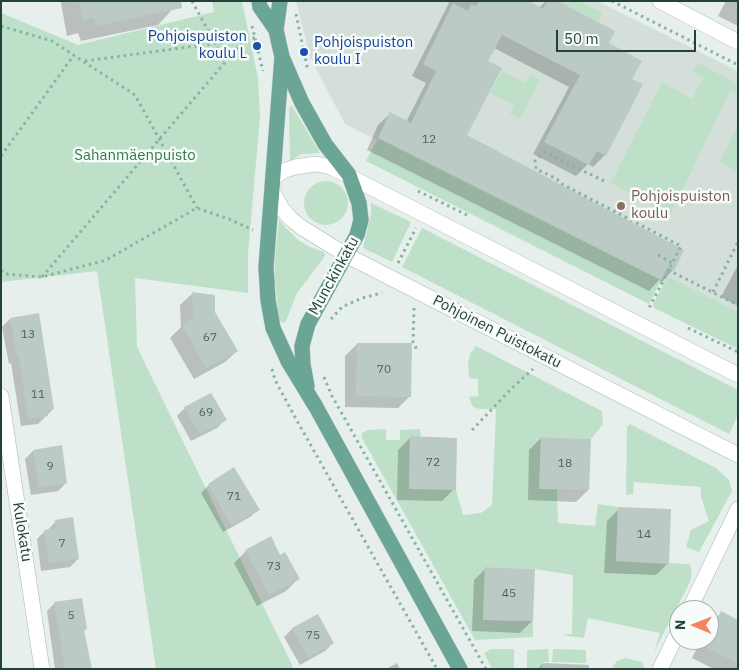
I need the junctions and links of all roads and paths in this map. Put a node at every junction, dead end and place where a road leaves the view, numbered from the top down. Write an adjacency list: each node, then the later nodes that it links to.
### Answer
1 (192, 1): 13 (path)
2 (259, 1): 9 (main road, Munckinkatu)
3 (280, 1): 9 (main road, Munckinkatu)
4 (612, 1): 18 (path)
5 (660, 1): 6 (street)
6 (679, 5): 12 (street)
7 (295, 9): 19 (path)
8 (1, 26): 14 (path)
9 (276, 30): 15 (main road, Munckinkatu)
10 (255, 38): 11 (path)
11 (244, 40): 13 (path); 17 (path)
12 (738, 42)
13 (215, 44): 16 (path); 17 (path)
14 (74, 55): 16 (path); 21 (path)
15 (282, 57): 22 (main road, Munckinkatu); 24 (main road, Munckinkatu)
16 (85, 61): 20 (path)
17 (225, 62): 20 (path)
18 (738, 65)
19 (309, 76)
20 (159, 139): 26 (path); 35 (path)
21 (1, 156)
22 (349, 175): 24 (street); 27 (street); 30 (main road, Munckinkatu)
23 (604, 181): 32 (path)
24 (272, 184): 30 (street, Pohjoinen Puistokatu); 46 (main road, Munckinkatu)
25 (410, 187): 27 (path)
26 (197, 208): 28 (path); 35 (path)
27 (422, 213): 36 (path); 45 (street)
28 (254, 230)
29 (738, 242): 37 (path)
30 (346, 255): 36 (street, Pohjoinen Puistokatu); 46 (main road, Munckinkatu)
31 (658, 256): 32 (path)
32 (672, 263): 34 (path)
33 (1, 270): 35 (path)
34 (668, 270): 37 (path); 40 (path)
35 (42, 277)
36 (390, 278): 41 (path); 49 (street, Pohjoinen Puistokatu)
37 (713, 292): 38 (path)
38 (738, 305)
39 (414, 308): 42 (path)
40 (648, 310)
41 (327, 323)
42 (418, 351)
43 (533, 369): 48 (path)
44 (321, 371): 55 (path)
45 (738, 376)
46 (308, 394): 54 (main road, Munckinkatu)
47 (1, 396): 53 (street, Kulokatu)
48 (472, 430)
49 (738, 455)
50 (738, 509): 51 (street)
51 (693, 600)
52 (669, 650): 56 (street)
53 (42, 669)
54 (460, 669)
55 (486, 669)
56 (660, 669)

